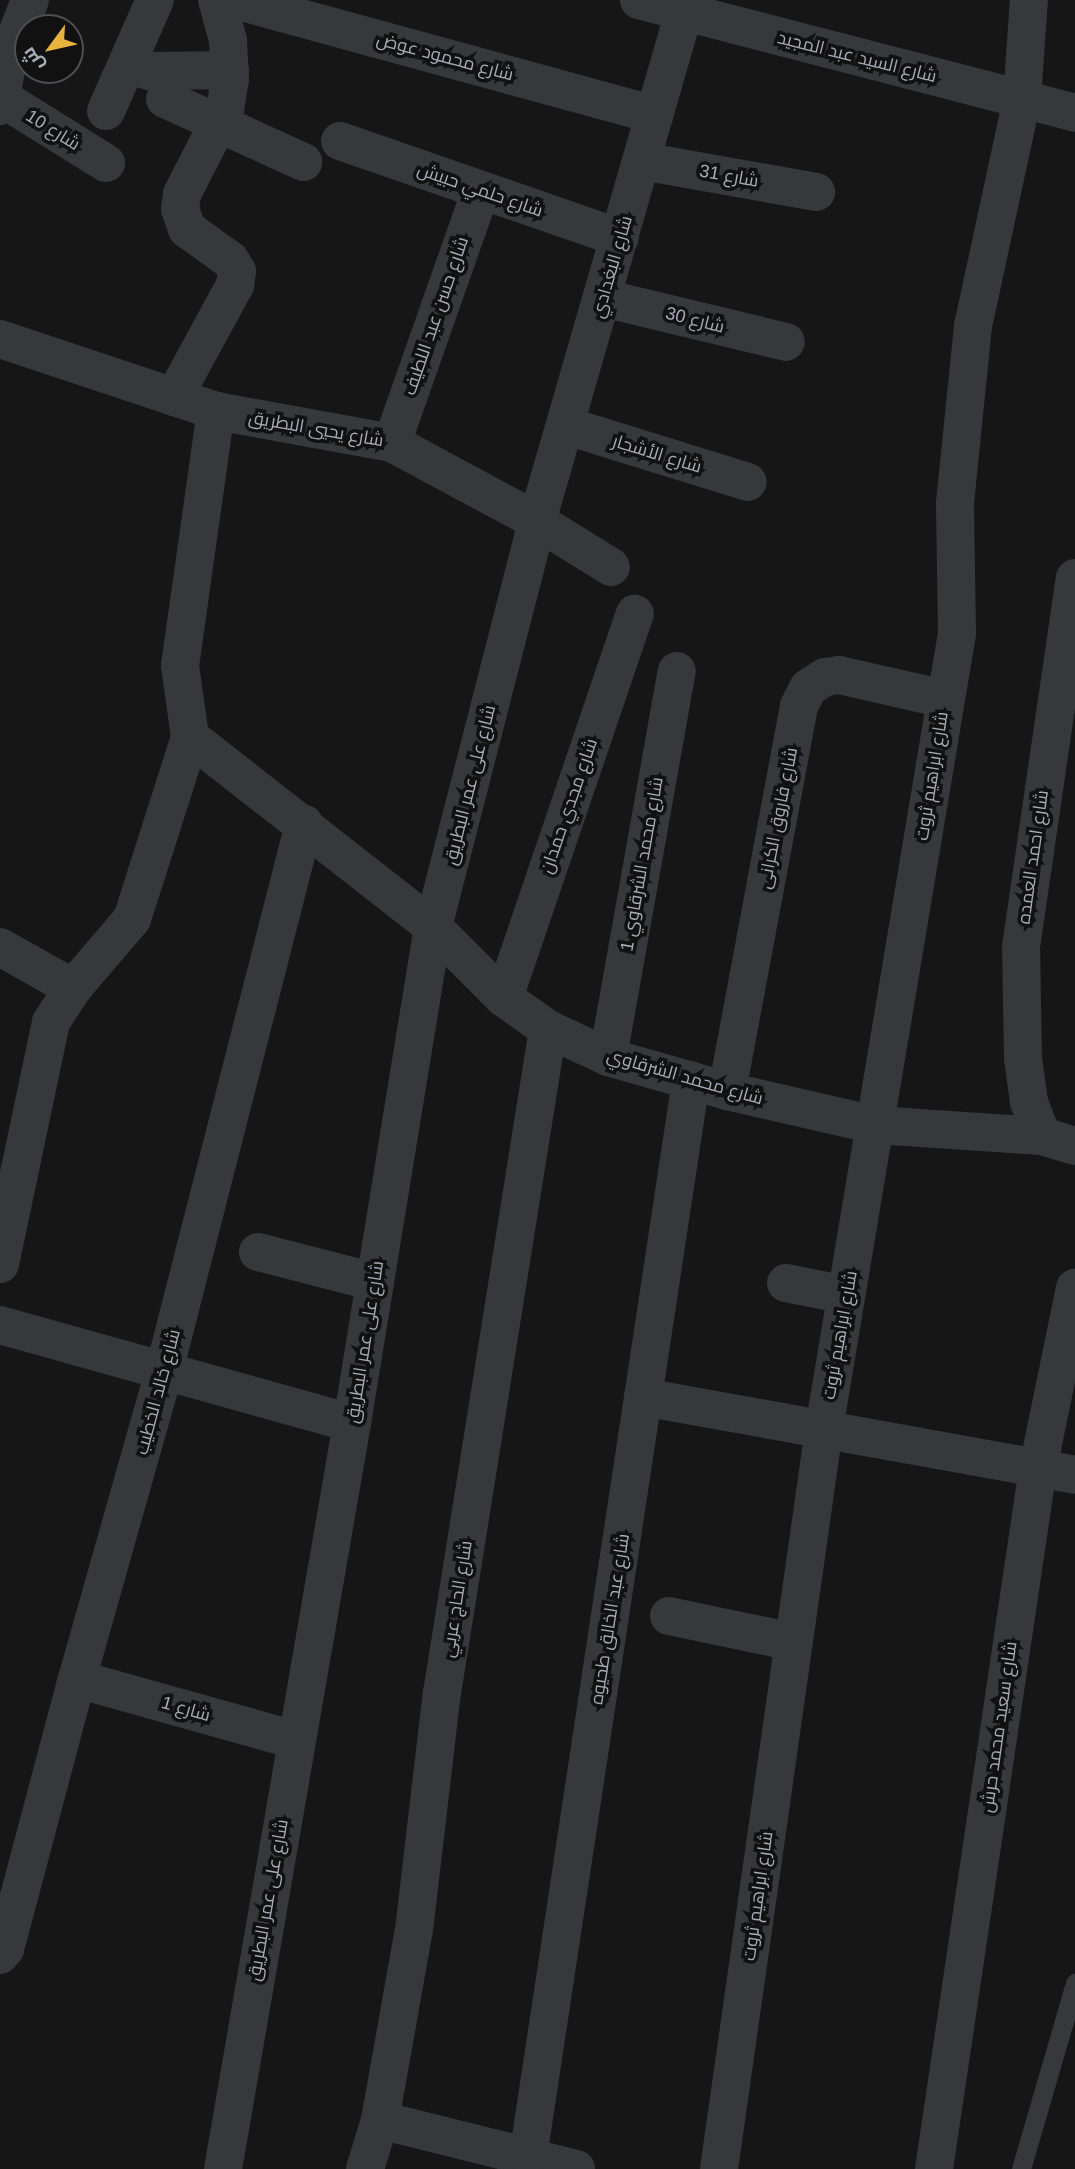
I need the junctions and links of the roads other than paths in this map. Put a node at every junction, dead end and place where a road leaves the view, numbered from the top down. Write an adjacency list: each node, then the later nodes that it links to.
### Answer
1 (30, 0): 12 (street)
2 (155, 0): 8 (street)
3 (217, 0): 9 (street)
4 (235, 0): 15 (street, شارع محمود عوض)
5 (639, 0): 7 (street, شارع السيد عبد المجيد)
6 (1029, 0): 11 (street, شارع ابراهيم ثروت)
7 (684, 12): 11 (street, شارع السيد عبد المجيد); 15 (street, شارع البغدادي)
8 (127, 65): 9 (street); 13 (street)
9 (230, 70): 16 (street)
10 (165, 99): 16 (street)
11 (1022, 99): 14 (street, شارع السيد عبد المجيد); 37 (street, شارع ابراهيم ثروت)
12 (1, 100): 20 (street, شارع 10)
13 (106, 111)
14 (1075, 113)
15 (654, 115): 18 (street, شارع البغدادي)
16 (218, 123): 19 (street); 27 (street)
17 (340, 141): 21 (street, شارع حلمي حبيش)
18 (642, 161): 22 (street, شارع 31); 23 (street, شارع البغدادي)
19 (303, 162)
20 (106, 163)
21 (481, 190): 23 (street, شارع حلمي حبيش); 30 (street, شارع حسن عبد اللطيف)
22 (816, 192)
23 (620, 238): 24 (street, شارع البغدادي)
24 (603, 298): 26 (street, شارع 30); 29 (street, شارع البغدادي)
25 (0, 339): 27 (street, شارع يحيي البطريق)
26 (786, 342)
27 (174, 397): 28 (street, شارع يحيي البطريق)
28 (216, 411): 30 (street, شارع يحيي البطريق); 38 (street)
29 (566, 426): 31 (street, شارع الأشجار); 32 (street, شارع البغدادي)
30 (392, 443): 32 (street, شارع يحيي البطريق)
31 (748, 482)
32 (537, 521): 33 (street, شارع يحيي البطريق); 40 (street, شارع على عمر البطريق)
33 (611, 567)
34 (1075, 578): 49 (street, شارع احمد العمده)
35 (635, 614): 43 (street, شارع مجدي حمدان)
36 (677, 671): 45 (street, شارع محمد الشرقاوي 1)
37 (945, 699): 47 (street, شارع فاروق الكرانى); 48 (street, شارع ابراهيم ثروت)
38 (190, 737): 39 (street, شارع محمد الشرقاوي); 42 (street)
39 (304, 824): 40 (street, شارع محمد الشرقاوي); 57 (street, شارع خالد الخطيب)
40 (433, 927): 43 (street, شارع محمد الشرقاوي); 52 (street, شارع على عمر البطريق)
41 (0, 947): 42 (street)
42 (73, 988): 51 (street)
43 (504, 998): 44 (street, شارع محمد الشرقاوي)
44 (548, 1028): 45 (street, شارع محمد الشرقاوي); 69 (street, شارع الحاج عربي)
45 (608, 1057): 46 (street, شارع محمد الشرقاوي)
46 (691, 1080): 47 (street, شارع محمد الشرقاوي); 58 (street, شارع عبد الخالق طحيوه)
47 (727, 1091): 48 (street, شارع محمد الشرقاوي)
48 (875, 1125): 49 (street, شارع محمد الشرقاوي); 55 (street, شارع ابراهيم ثروت)
49 (1059, 1141)
50 (258, 1252): 52 (street)
51 (0, 1264)
52 (375, 1282): 59 (street, شارع على عمر البطريق)
53 (786, 1283): 55 (street)
54 (1075, 1288): 61 (street, شارع سعيد محمد حرش)
55 (846, 1295): 60 (street, شارع ابراهيم ثروت)
56 (0, 1325): 57 (street)
57 (164, 1371): 59 (street); 65 (street, شارع خالد الخطيب)
58 (643, 1397): 60 (street); 70 (street, شارع عبد الخالق طحيوه)
59 (352, 1423): 66 (street, شارع على عمر البطريق)
60 (824, 1430): 61 (street); 64 (street, شارع ابراهيم ثروت)
61 (1038, 1468): 62 (street); 75 (street, شارع سعيد محمد حرش)
62 (1075, 1475)
63 (669, 1616): 64 (street)
64 (793, 1642): 74 (street, شارع ابراهيم ثروت)
65 (77, 1679): 66 (street, شارع 1); 67 (street, شارع خالد الخطيب)
66 (295, 1740): 71 (street, شارع على عمر البطريق)
67 (0, 1955)
68 (1075, 1983): 76 (lane)
69 (380, 2120): 70 (street); 72 (street, شارع الحاج عربي)
70 (528, 2157): 73 (street)
71 (223, 2169)
72 (365, 2169)
73 (576, 2169)
74 (719, 2169)
75 (934, 2169)
76 (1021, 2169)

